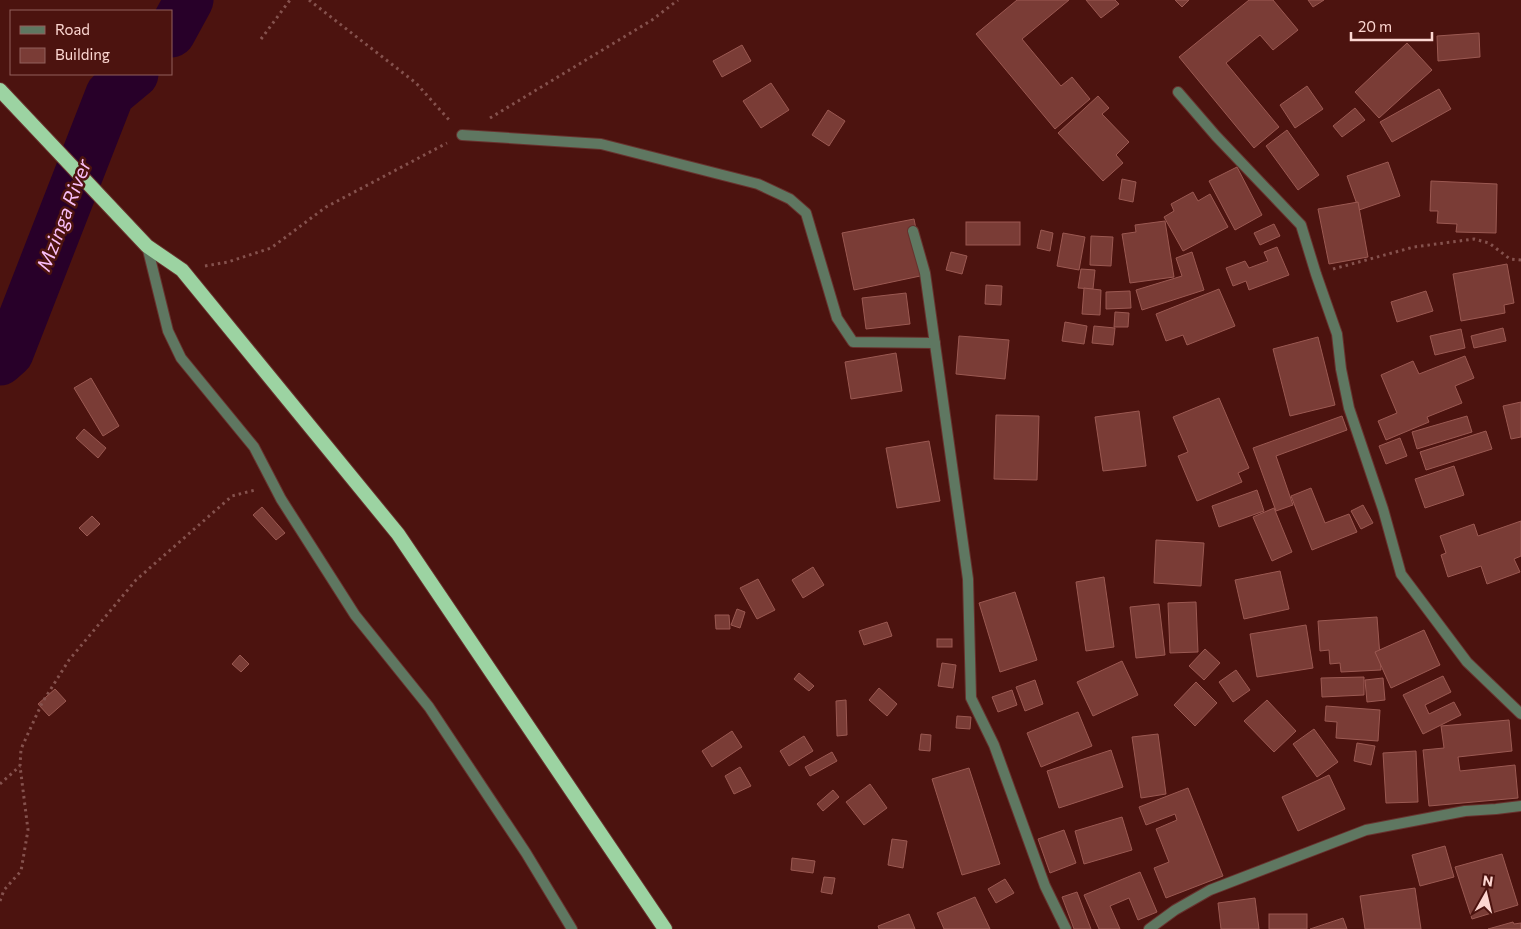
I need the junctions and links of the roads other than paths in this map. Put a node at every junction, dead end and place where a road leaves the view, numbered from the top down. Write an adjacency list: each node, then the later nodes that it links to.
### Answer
1 (0, 90): 5 (highway)
2 (1178, 92): 7 (street)
3 (462, 135): 6 (street)
4 (913, 231): 6 (street)
5 (148, 246): 9 (street); 10 (highway)
6 (935, 344): 11 (street)
7 (1521, 714)
8 (1521, 806): 12 (street)
9 (572, 929)
10 (665, 929)
11 (1066, 929)
12 (1149, 929)

